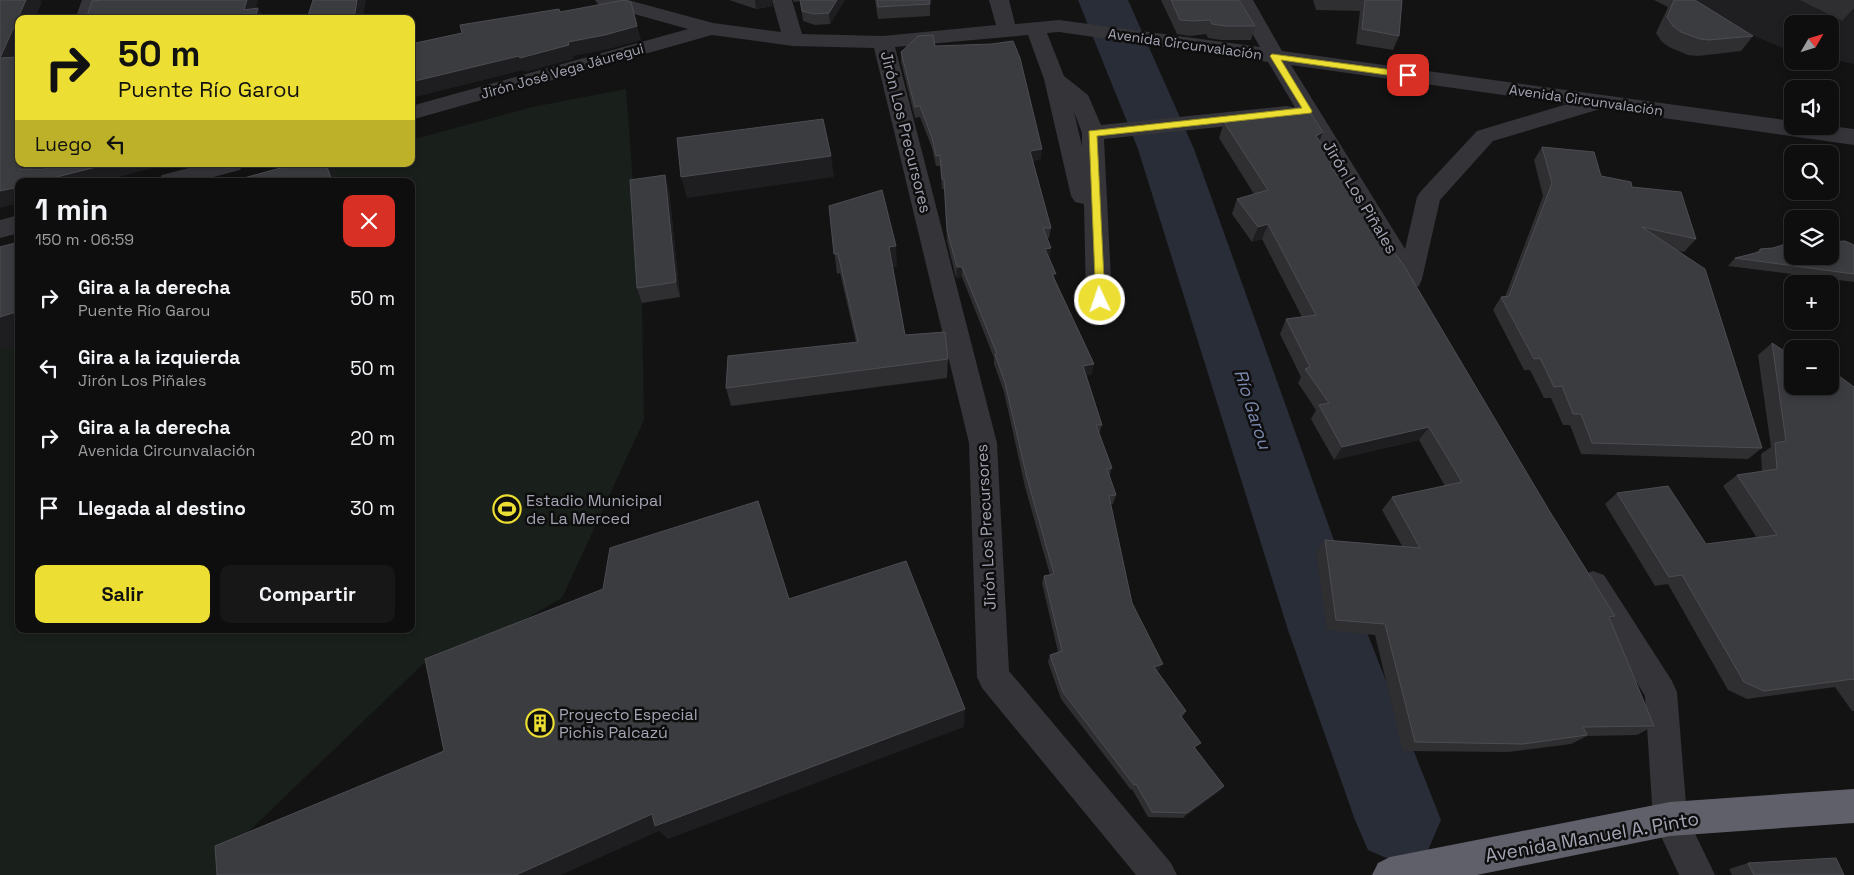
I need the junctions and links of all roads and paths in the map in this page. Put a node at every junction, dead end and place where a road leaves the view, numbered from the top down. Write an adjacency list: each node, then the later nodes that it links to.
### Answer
1 (92, 0): 6 (street)
2 (605, 0): 8 (street, Avenida Circunvalación)
3 (782, 0): 10 (street)
4 (998, 0): 9 (street)
5 (1243, 0): 12 (street, Jirón Los Piñales)
6 (86, 15)
7 (1035, 28): 9 (street, Avenida Circunvalación); 12 (street, Avenida Circunvalación); 13 (street)
8 (712, 29): 10 (street, Avenida Circunvalación); 16 (street, Jirón José Vega Jáuregui)
9 (1007, 30): 11 (street, Avenida Circunvalación)
10 (793, 40): 11 (street, Avenida Circunvalación)
11 (883, 42): 30 (street, Jirón Los Precursores)
12 (1275, 56): 14 (street, Avenida Circunvalación); 15 (street, Jirón Los Piñales)
13 (1055, 79): 17 (street); 23 (street)
14 (1600, 102): 18 (street, Avenida Circunvalación); 24 (street)
15 (1308, 111): 17 (street); 24 (street, Jirón Los Piñales)
16 (415, 112)
17 (1092, 133): 23 (street)
18 (1854, 137)
19 (221, 167): 20 (street)
20 (181, 178)
21 (15, 225): 22 (street)
22 (0, 229)
23 (1097, 256): 25 (street)
24 (1410, 279): 26 (street, Jirón Los Piñales)
25 (1100, 300)
26 (1425, 304)
27 (1580, 566): 29 (street)
28 (1854, 806): 29 (highway, Avenida Manuel A. Pinto)
29 (1670, 819): 31 (highway, Avenida Manuel A. Pinto); 32 (street)
30 (1159, 875)
31 (1390, 875)
32 (1697, 875)

